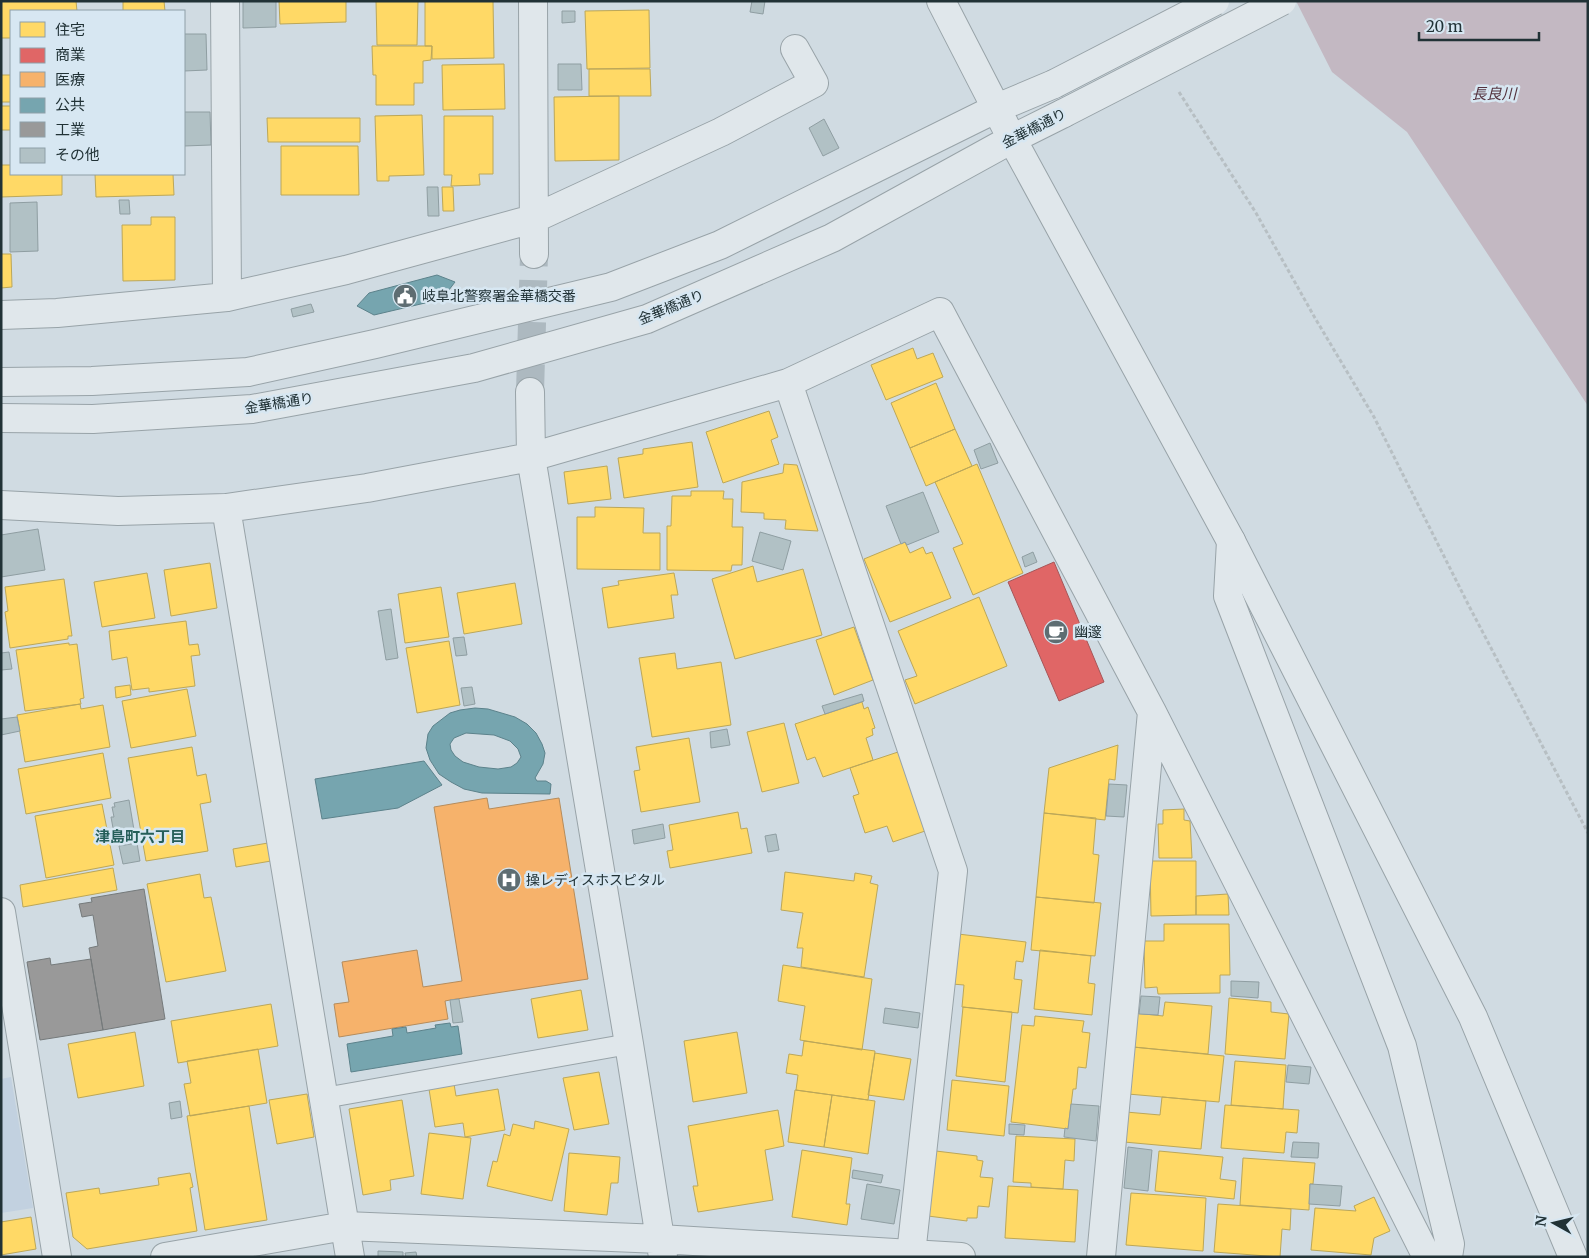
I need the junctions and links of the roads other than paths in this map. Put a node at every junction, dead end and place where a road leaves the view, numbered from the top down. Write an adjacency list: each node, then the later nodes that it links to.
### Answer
1 (225, 1): 11 (street)
2 (533, 1): 9 (street)
3 (941, 1): 7 (street)
4 (1215, 1): 7 (street, bridge)
5 (1282, 1): 8 (street, 金華橋通り, bridge)
6 (795, 49): 9 (street)
7 (997, 108): 8 (street); 13 (street)
8 (1012, 139): 16 (street, 金華橋通り); 20 (street)
9 (533, 219): 10 (street); 11 (street)
10 (534, 254)
11 (227, 297): 12 (street)
12 (1, 315)
13 (1, 382)
14 (788, 383): 17 (street); 21 (street); 27 (street)
15 (530, 392): 17 (street)
16 (1, 418)
17 (531, 457): 19 (street); 23 (street)
18 (1, 505): 19 (street)
19 (226, 508): 24 (street)
20 (1232, 541): 34 (street); 35 (street)
21 (1152, 712): 32 (street); 33 (street)
22 (1, 912): 28 (street)
23 (629, 1044): 24 (lane); 26 (street)
24 (324, 1098): 25 (street)
25 (345, 1226): 26 (street); 29 (street); 30 (street)
26 (661, 1248): 27 (street)
27 (910, 1254): 31 (street)
28 (57, 1257)
29 (165, 1257)
30 (350, 1257)
31 (961, 1257)
32 (1101, 1257)
33 (1427, 1257)
34 (1448, 1257)
35 (1573, 1257)

